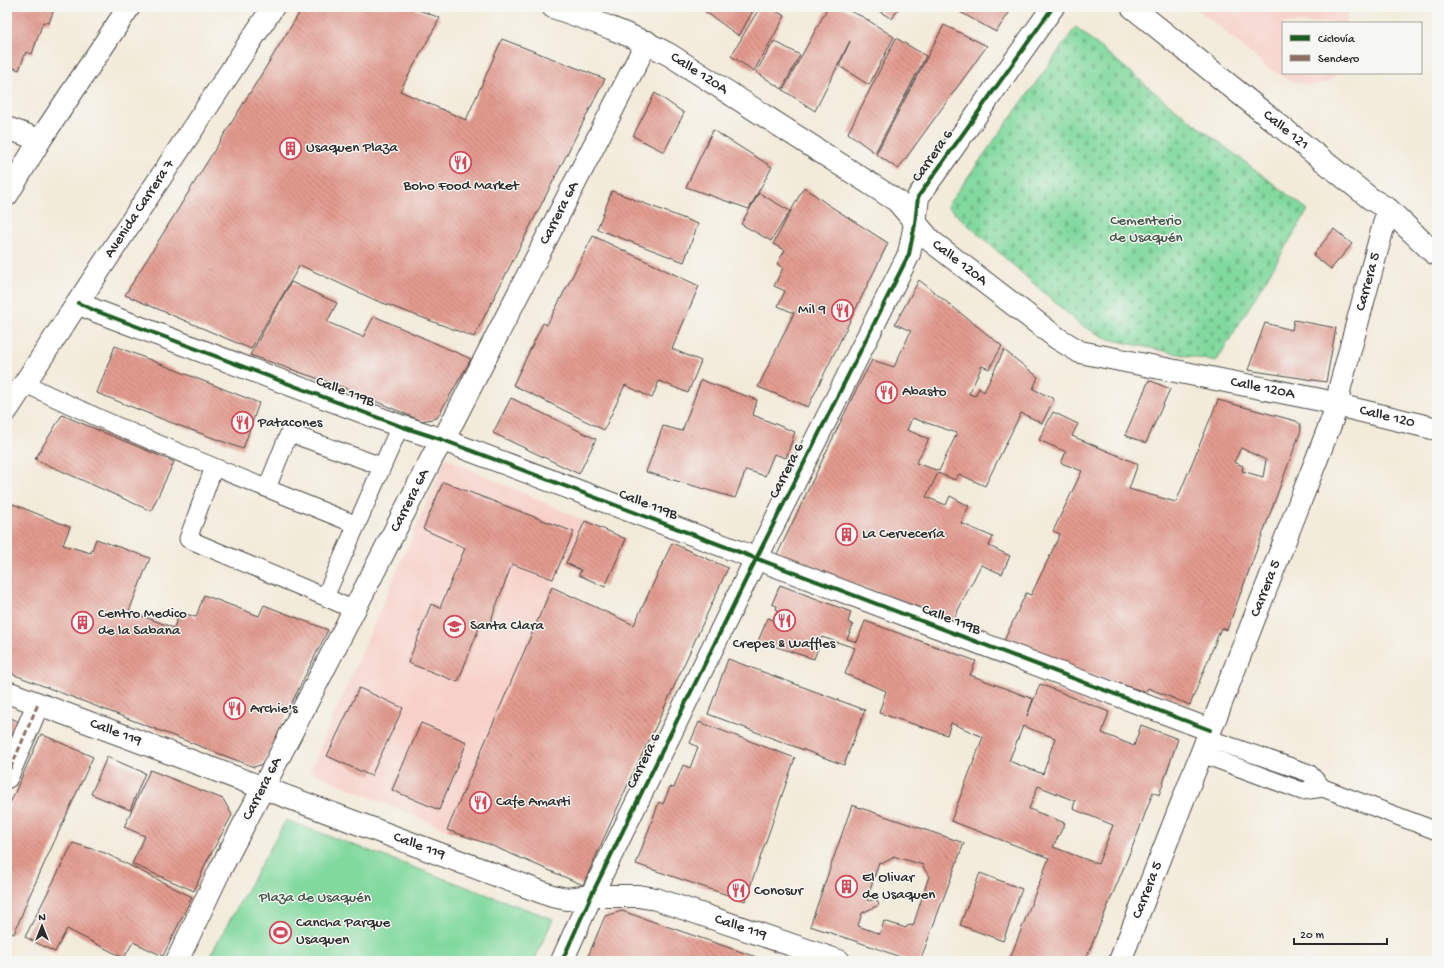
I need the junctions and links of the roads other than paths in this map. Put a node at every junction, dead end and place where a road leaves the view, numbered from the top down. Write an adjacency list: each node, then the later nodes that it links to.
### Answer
1 (129, 7): 8 (street)
2 (273, 7): 13 (street, Avenida Carrera 7)
3 (553, 7): 6 (street, Calle 120A)
4 (1054, 7): 11 (street, Carrera 6)
5 (1132, 7): 10 (street, Calle 121)
6 (647, 42): 11 (street, Calle 120A); 19 (street, Carrera 6A)
7 (7, 128): 8 (street)
8 (40, 140): 9 (street)
9 (7, 195)
10 (1388, 209): 12 (street, Calle 121); 15 (street, Carrera 5)
11 (916, 224): 15 (street, Calle 120A); 24 (street, Carrera 6)
12 (1437, 254)
13 (78, 303): 14 (street, Avenida Carrera 7); 17 (street, Calle 119B)
14 (24, 383): 16 (street, Avenida Carrera 7); 21 (lane)
15 (1338, 405): 18 (street, Calle 120); 29 (street, Carrera 5)
16 (7, 410)
17 (400, 426): 19 (street, Calle 119B); 20 (lane)
18 (1437, 429)
19 (443, 440): 24 (street, Calle 119B); 26 (street, Carrera 6A)
20 (381, 466): 22 (lane); 23 (lane)
21 (214, 468): 22 (lane); 25 (lane)
22 (267, 488): 23 (lane)
23 (357, 525): 25 (lane)
24 (756, 559): 29 (street, Calle 119B); 33 (street, Carrera 6)
25 (325, 597): 26 (lane)
26 (354, 610): 31 (street, Carrera 6A)
27 (7, 692): 28 (street, Calle 119)
28 (38, 704): 30 (street); 31 (street, Calle 119)
29 (1206, 741): 32 (lane); 37 (street, Carrera 5)
30 (7, 777)
31 (263, 788): 33 (street, Calle 119); 34 (street, Carrera 6A)
32 (1437, 831)
33 (591, 896): 35 (street, Carrera 6); 36 (street, Calle 119)
34 (177, 961)
35 (562, 961)
36 (839, 961)
37 (1120, 961)

